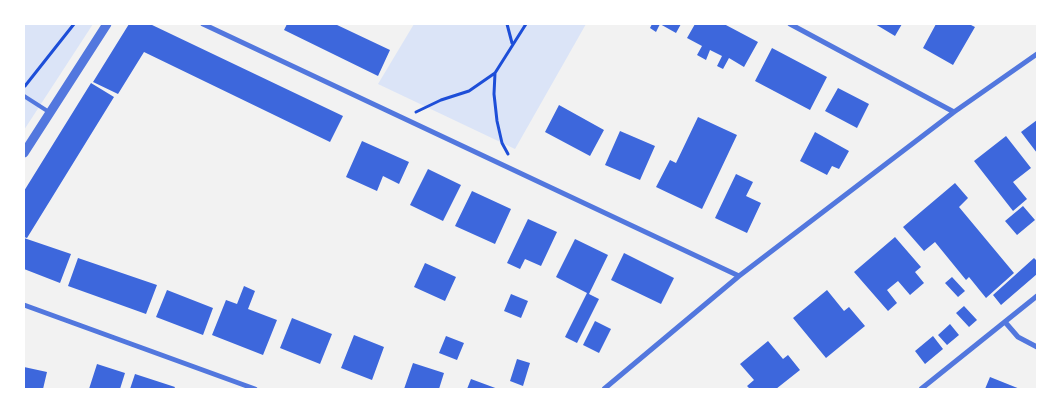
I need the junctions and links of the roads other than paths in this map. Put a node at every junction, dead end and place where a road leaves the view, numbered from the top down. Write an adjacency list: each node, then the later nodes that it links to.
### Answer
1 (107, 24): 6 (street)
2 (203, 24): 9 (street)
3 (790, 24): 7 (street)
4 (1037, 54): 7 (street)
5 (24, 96): 6 (lane)
6 (49, 112): 8 (street)
7 (954, 112): 9 (street)
8 (24, 153)
9 (739, 276): 15 (street)
10 (1037, 296): 12 (street)
11 (24, 305): 14 (street)
12 (1005, 322): 13 (street); 16 (street)
13 (1037, 347)
14 (252, 389)
15 (604, 389)
16 (921, 389)

